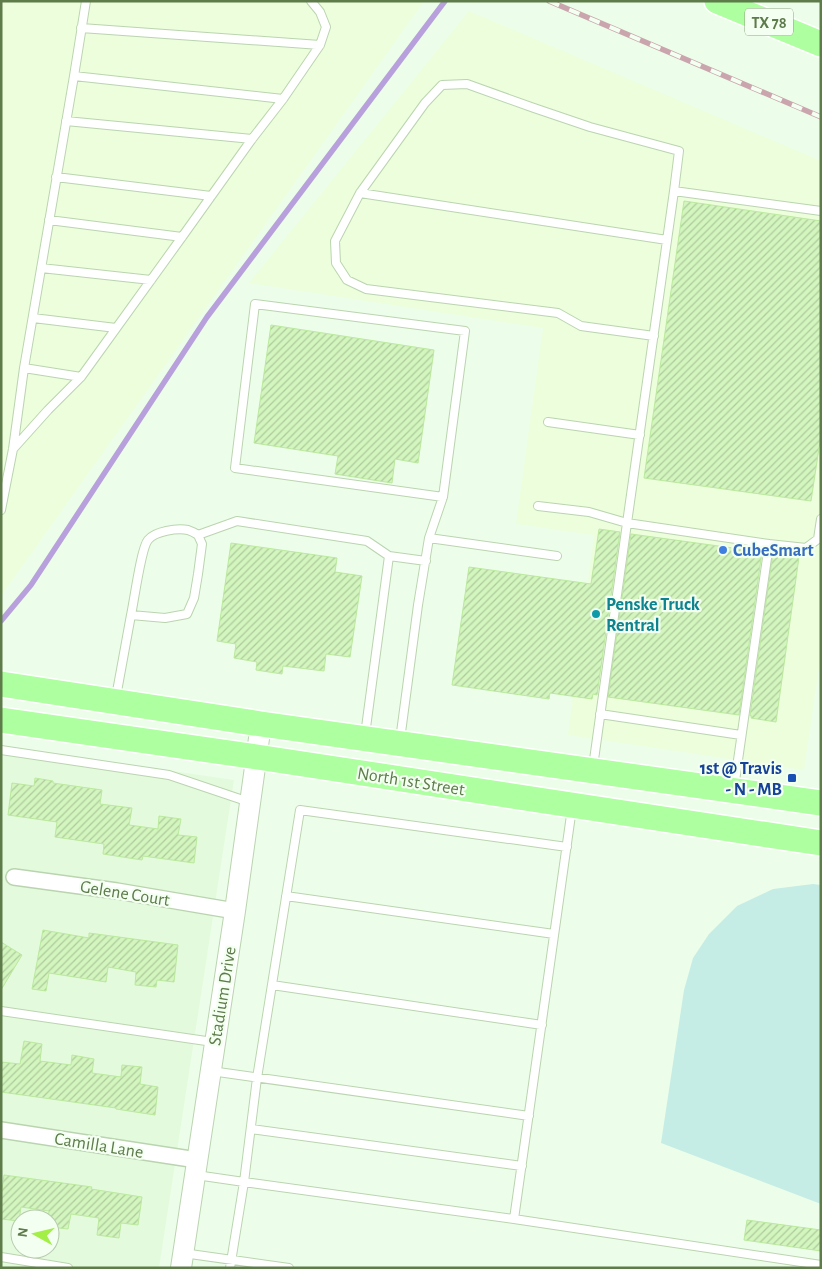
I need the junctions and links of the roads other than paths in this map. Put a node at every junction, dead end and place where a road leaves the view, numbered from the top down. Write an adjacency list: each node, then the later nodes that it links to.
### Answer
1 (86, 1): 4 (lane)
2 (311, 1): 6 (lane)
3 (717, 1): 5 (main road, TX 78)
4 (81, 28): 6 (lane); 7 (lane)
5 (821, 44)
6 (320, 46): 8 (lane)
7 (74, 76): 8 (lane); 9 (lane)
8 (283, 99): 10 (lane)
9 (66, 121): 10 (lane); 11 (lane)
10 (252, 139): 14 (lane)
11 (56, 177): 14 (lane); 16 (lane)
12 (674, 190): 13 (lane); 15 (lane); 18 (lane)
13 (360, 193): 18 (lane); 23 (lane)
14 (211, 196): 17 (lane)
15 (821, 211)
16 (49, 220): 17 (lane); 19 (lane)
17 (182, 237): 20 (lane)
18 (667, 240): 23 (lane)
19 (41, 268): 20 (lane); 21 (lane)
20 (151, 280): 22 (lane)
21 (33, 318): 22 (lane); 24 (lane)
22 (116, 328): 25 (lane)
23 (654, 336): 27 (lane)
24 (24, 368): 25 (lane); 28 (lane)
25 (81, 376): 28 (lane)
26 (548, 422): 27 (lane)
27 (640, 435): 33 (lane)
28 (13, 449): 31 (lane)
29 (443, 497): 29 (lane); 35 (lane)
30 (538, 506): 33 (lane)
31 (1, 510)
32 (821, 519): 36 (lane)
33 (627, 523): 36 (lane); 44 (lane)
34 (198, 535): 37 (lane); 40 (lane); 40 (lane)
35 (430, 538): 38 (lane); 39 (lane)
36 (769, 544): 47 (lane)
37 (389, 556): 39 (lane); 48 (lane)
38 (557, 556)
39 (426, 561): 49 (lane)
40 (131, 615): 42 (lane)
41 (1, 684): 42 (main road, North 1st Street)
42 (115, 702): 43 (main road); 46 (main road, North 1st Street)
43 (1, 713)
44 (600, 714): 47 (lane); 52 (lane)
45 (1, 720): 51 (main road, North 1st Street)
46 (261, 724): 48 (main road, North 1st Street); 51 (street, Stadium Drive)
47 (742, 735): 53 (lane)
48 (365, 739): 49 (main road, North 1st Street)
49 (399, 744): 52 (main road, North 1st Street)
50 (1, 750): 54 (lane)
51 (257, 757): 54 (street, Stadium Drive); 56 (main road, North 1st Street)
52 (592, 771): 53 (main road, North 1st Street)
53 (734, 791): 55 (main road, North 1st Street)
54 (250, 802): 61 (street, Stadium Drive)
55 (821, 803)
56 (572, 806): 57 (main road, North 1st Street); 58 (lane)
57 (821, 844)
58 (567, 847): 60 (lane); 62 (lane)
59 (14, 876): 61 (street, Gelene Court)
60 (286, 896): 62 (lane); 63 (lane)
61 (235, 911): 66 (street, Stadium Drive)
62 (554, 934): 65 (lane)
63 (272, 985): 65 (lane); 68 (lane)
64 (1, 1011): 66 (lane)
65 (542, 1025): 69 (lane)
66 (215, 1042): 67 (street, Stadium Drive)
67 (211, 1071): 68 (lane); 73 (street, Stadium Drive)
68 (258, 1078): 69 (lane); 70 (lane)
69 (529, 1116): 72 (lane)
70 (251, 1129): 72 (lane); 74 (lane)
71 (1, 1130): 73 (street, Camilla Lane)
72 (522, 1166): 75 (lane)
73 (196, 1167): 74 (lane); 77 (street, Stadium Drive)
74 (244, 1182): 75 (lane); 78 (lane)
75 (514, 1219): 79 (lane)
76 (1, 1257): 81 (lane)
77 (182, 1260): 78 (lane)
78 (231, 1264): 82 (lane)
79 (802, 1265): 80 (lane)
80 (821, 1265)
81 (68, 1268)
82 (289, 1268)

